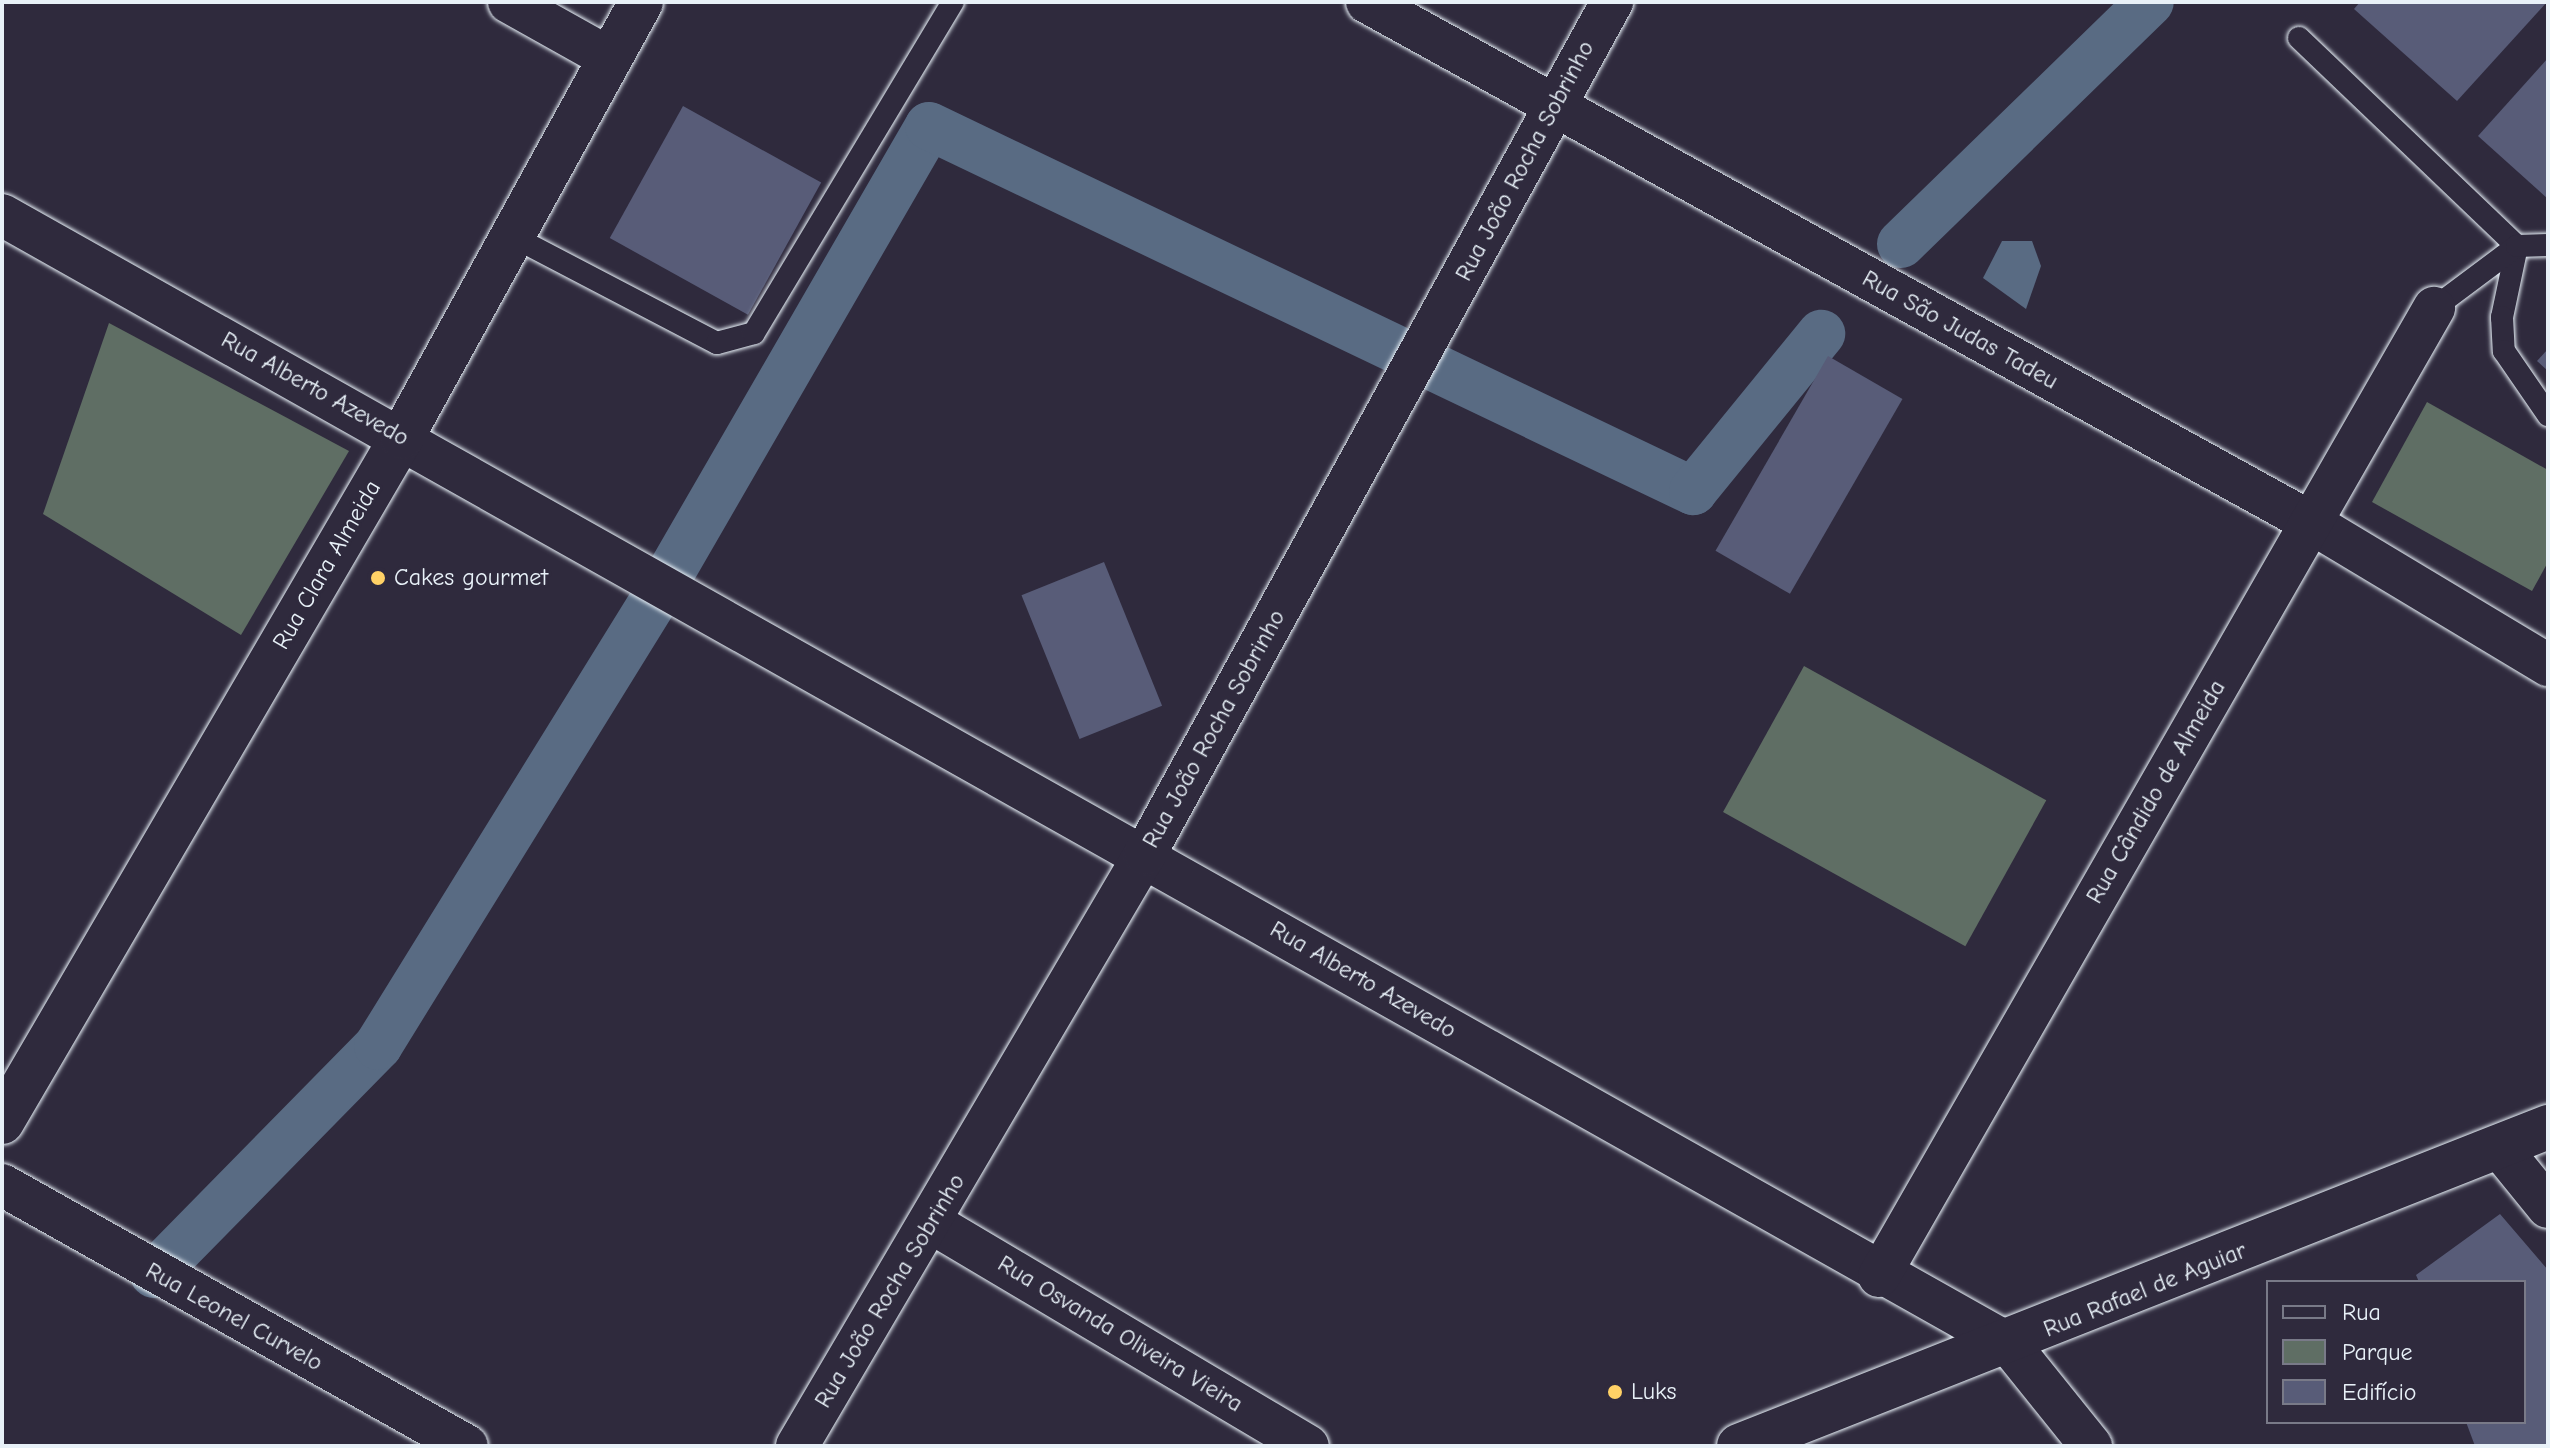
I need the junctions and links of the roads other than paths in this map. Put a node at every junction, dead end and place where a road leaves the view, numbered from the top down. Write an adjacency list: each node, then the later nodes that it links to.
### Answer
1 (509, 2): 7 (street)
2 (641, 2): 7 (street, Rua Clara Almeida)
3 (953, 2): 10 (lane)
4 (1367, 2): 8 (street, Rua São Judas Tadeu)
5 (1612, 2): 8 (street, Rua João Rocha Sobrinho)
6 (2299, 38): 12 (lane)
7 (609, 58): 10 (street, Rua Clara Almeida)
8 (1553, 108): 16 (street, Rua São Judas Tadeu); 18 (street, Rua João Rocha Sobrinho)
9 (2, 215): 15 (street, Rua Alberto Azevedo)
10 (512, 236): 15 (street, Rua Clara Almeida)
11 (2548, 245): 12 (lane)
12 (2517, 246): 13 (lane); 14 (lane)
13 (2434, 308): 16 (street, Rua Cândido de Almeida)
14 (2548, 415)
15 (402, 437): 18 (street, Rua Alberto Azevedo); 19 (street, Rua Clara Almeida)
16 (2310, 522): 17 (street, Rua São Judas Tadeu); 25 (street, Rua Cândido de Almeida)
17 (2548, 665)
18 (1145, 854): 24 (street, Rua João Rocha Sobrinho); 25 (street, Rua Alberto Azevedo)
19 (2, 1122)
20 (2548, 1127): 21 (street, Rua Rafael de Aguiar)
21 (2500, 1148): 23 (street); 26 (street, Rua Rafael de Aguiar)
22 (2, 1185): 27 (street, Rua Leonel Curvelo)
23 (2548, 1207)
24 (932, 1223): 28 (street, Rua João Rocha Sobrinho); 29 (street, Rua Osvanda Oliveira Vieira)
25 (1879, 1276): 26 (street, Rua Alberto Azevedo)
26 (2009, 1344): 30 (street, Rua Rafael de Aguiar); 31 (street)
27 (467, 1446)
28 (797, 1446)
29 (1308, 1446)
30 (1739, 1446)
31 (2091, 1446)

